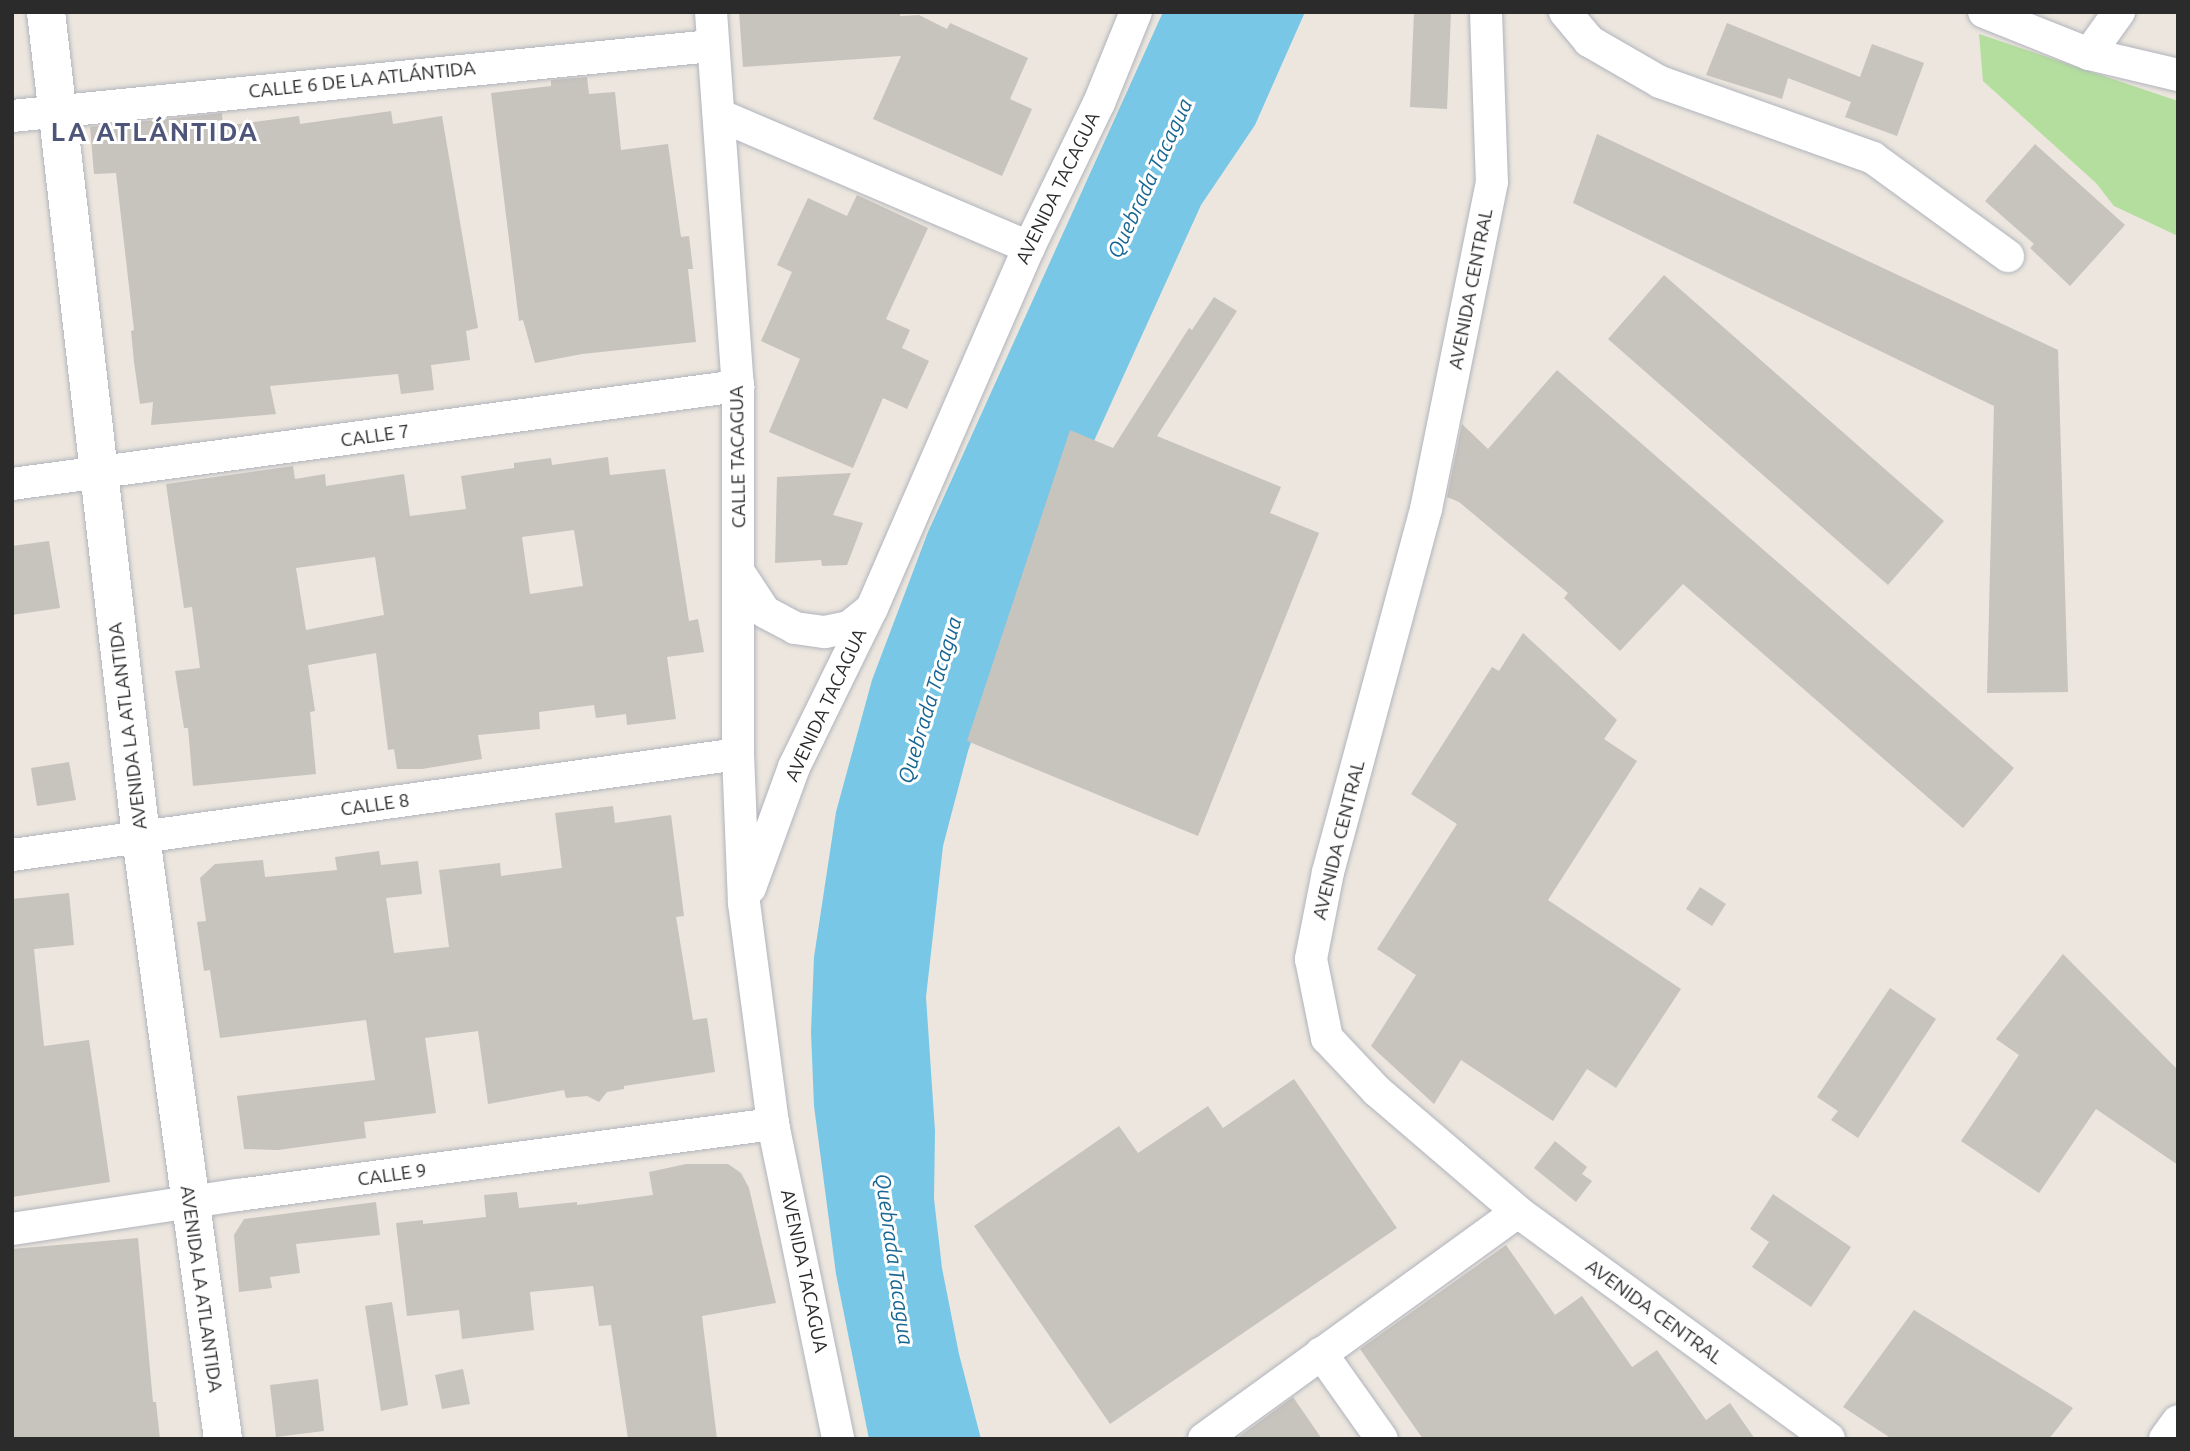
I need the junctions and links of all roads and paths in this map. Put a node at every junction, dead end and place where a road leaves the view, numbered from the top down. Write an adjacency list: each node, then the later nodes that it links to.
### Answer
1 (46, 12): 11 (street, AVENIDA LA ATLANTIDA)
2 (711, 12): 8 (street, CALLE TACAGUA)
3 (1136, 12): 14 (street, AVENIDA TACAGUA)
4 (1486, 12): 27 (street, AVENIDA CENTRAL)
5 (1564, 12): 15 (street)
6 (1983, 12): 9 (street)
7 (2119, 12): 9 (street)
8 (712, 46): 11 (street, CALLE 6 DE LA ATLÁNTIDA); 12 (street, CALLE TACAGUA)
9 (2089, 54): 10 (street)
10 (2178, 75)
11 (58, 111): 13 (street, CALLE 6 DE LA ATLÁNTIDA); 17 (street, AVENIDA LA ATLANTIDA)
12 (719, 115): 14 (street); 16 (street, CALLE TACAGUA)
13 (12, 116)
14 (1029, 247): 20 (street, AVENIDA TACAGUA)
15 (2008, 256)
16 (738, 386): 17 (street, CALLE 7); 19 (street, CALLE TACAGUA)
17 (99, 474): 18 (street, CALLE 7); 22 (street, AVENIDA LA ATLANTIDA)
18 (12, 484)
19 (740, 574): 20 (street); 21 (street, CALLE TACAGUA)
20 (872, 608): 24 (street, AVENIDA TACAGUA)
21 (738, 754): 22 (street, CALLE 8); 24 (street, CALLE TACAGUA)
22 (141, 837): 23 (street, CALLE 8); 26 (street, AVENIDA LA ATLANTIDA)
23 (12, 855)
24 (744, 903): 25 (street, AVENIDA TACAGUA)
25 (773, 1124): 26 (street, CALLE 9); 32 (street, AVENIDA TACAGUA)
26 (188, 1202): 28 (street, CALLE 9); 31 (street, AVENIDA LA ATLANTIDA)
27 (1518, 1212): 29 (street); 35 (street, AVENIDA CENTRAL)
28 (12, 1229)
29 (1321, 1353): 33 (street); 34 (street)
30 (2178, 1420): 36 (street)
31 (223, 1439)
32 (838, 1439)
33 (1204, 1439)
34 (1382, 1439)
35 (1829, 1439)
36 (2165, 1439)

